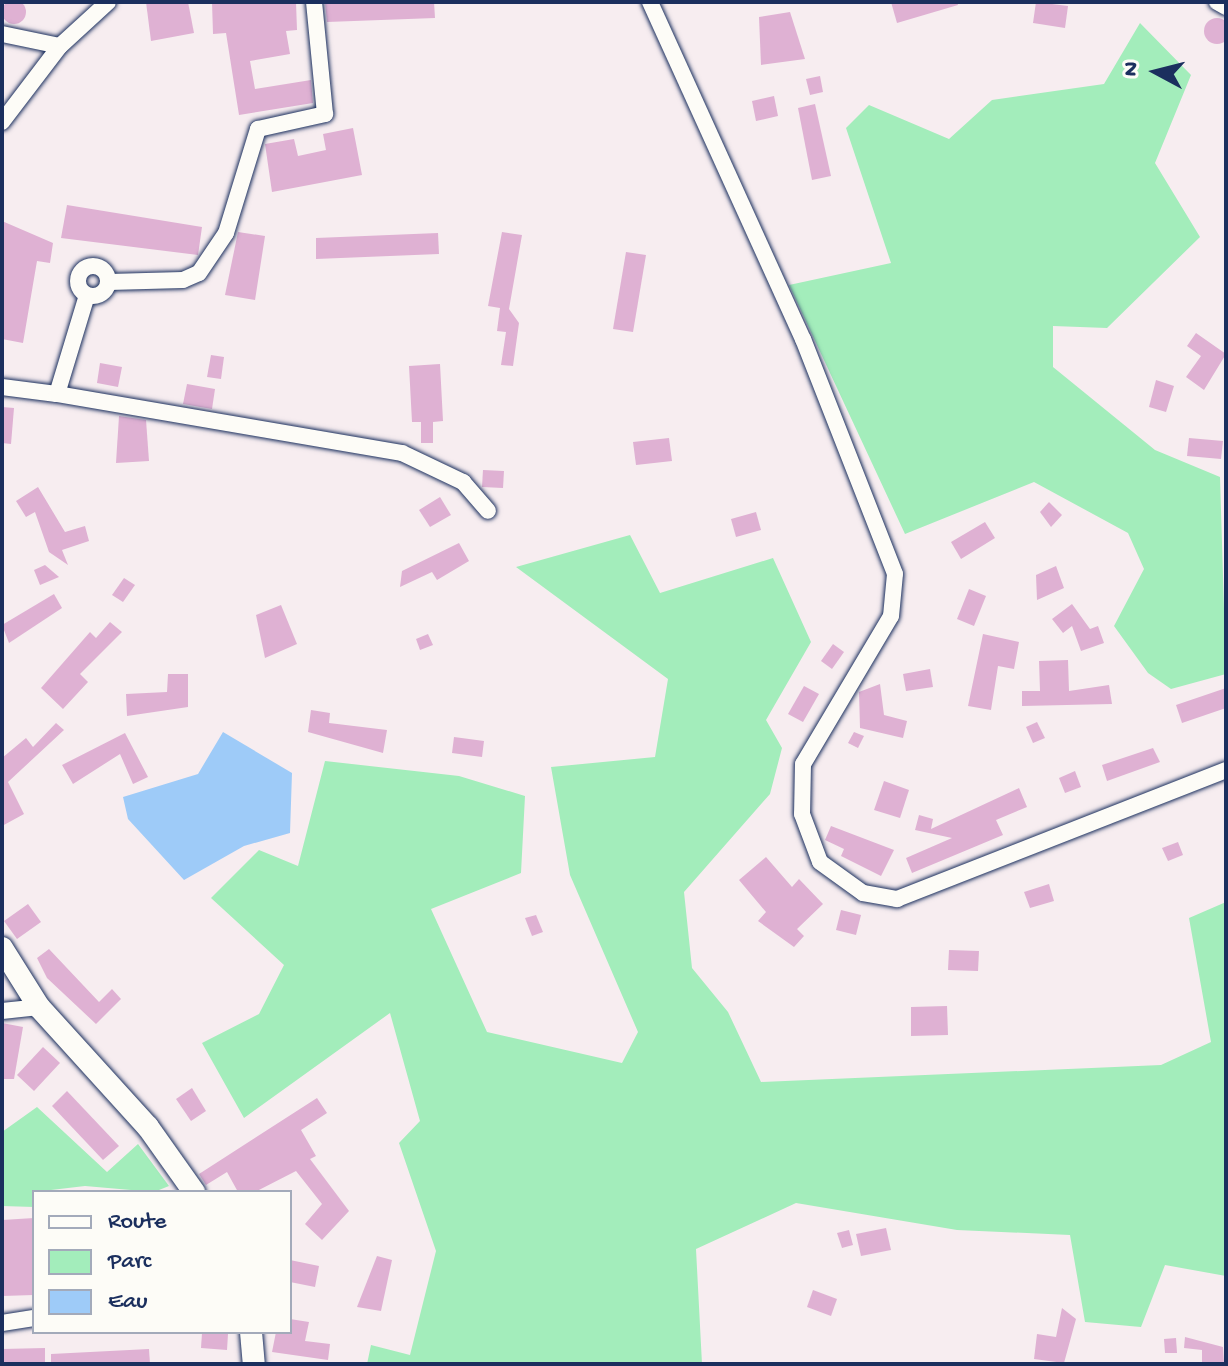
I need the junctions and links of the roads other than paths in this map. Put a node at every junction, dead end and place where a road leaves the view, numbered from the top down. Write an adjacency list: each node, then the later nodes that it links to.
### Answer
1 (108, 2): 8 (street)
2 (314, 2): 11 (street)
3 (650, 2): 16 (street)
4 (1217, 2): 5 (street)
5 (1226, 7)
6 (2, 34): 7 (street)
7 (27, 40): 8 (street); 9 (street)
8 (60, 46): 9 (street)
9 (37, 75): 10 (street)
10 (2, 122)
11 (109, 282): 12 (street); 12 (street)
12 (87, 295): 14 (street)
13 (2, 387): 14 (street)
14 (57, 394): 15 (street)
15 (488, 511)
16 (1226, 770)
17 (2, 948): 18 (street)
18 (39, 1007): 19 (street); 20 (street)
19 (2, 1011)
20 (193, 1190)
21 (32, 1318): 22 (street)
22 (2, 1323)
23 (251, 1334): 24 (street)
24 (254, 1364)

